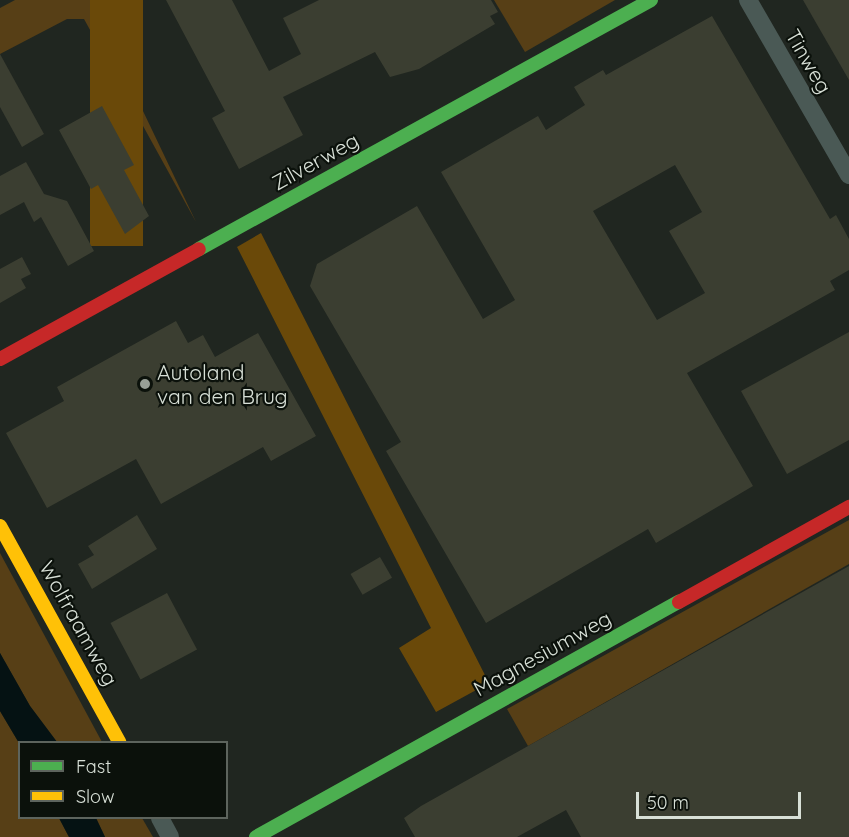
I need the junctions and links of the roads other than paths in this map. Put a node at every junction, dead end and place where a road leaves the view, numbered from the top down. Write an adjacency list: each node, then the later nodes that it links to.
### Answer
1 (651, 0): 4 (street, Zilverweg)
2 (748, 0): 3 (street, Tinweg)
3 (849, 175)
4 (0, 359)
5 (849, 507): 10 (street, Magnesiumweg)
6 (0, 526): 7 (street, Wolfraamweg)
7 (118, 741)
8 (160, 819): 9 (street)
9 (170, 837)
10 (256, 837)

